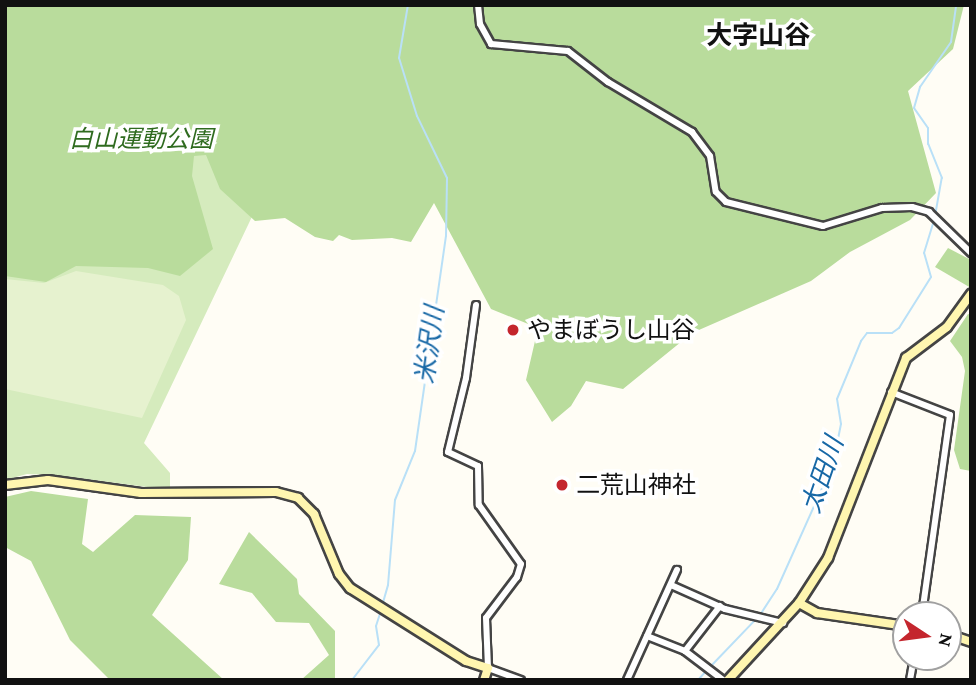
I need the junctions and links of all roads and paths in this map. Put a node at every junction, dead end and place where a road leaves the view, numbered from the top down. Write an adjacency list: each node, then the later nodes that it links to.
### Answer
1 (478, 5): 2 (street)
2 (971, 253)
3 (971, 295): 5 (main road)
4 (476, 305): 16 (street)
5 (891, 392): 9 (street); 10 (main road)
6 (5, 485): 16 (main road)
7 (677, 570): 8 (street)
8 (671, 585): 11 (street); 14 (street)
9 (924, 601)
10 (799, 603): 12 (main road); 13 (main road)
11 (720, 606): 12 (street); 15 (street)
12 (783, 622): 20 (main road)
13 (892, 624)
14 (647, 636): 15 (street); 19 (street)
15 (685, 651): 20 (street)
16 (488, 668): 17 (main road); 18 (street)
17 (484, 680)
18 (522, 680)
19 (627, 680)
20 (726, 680)

